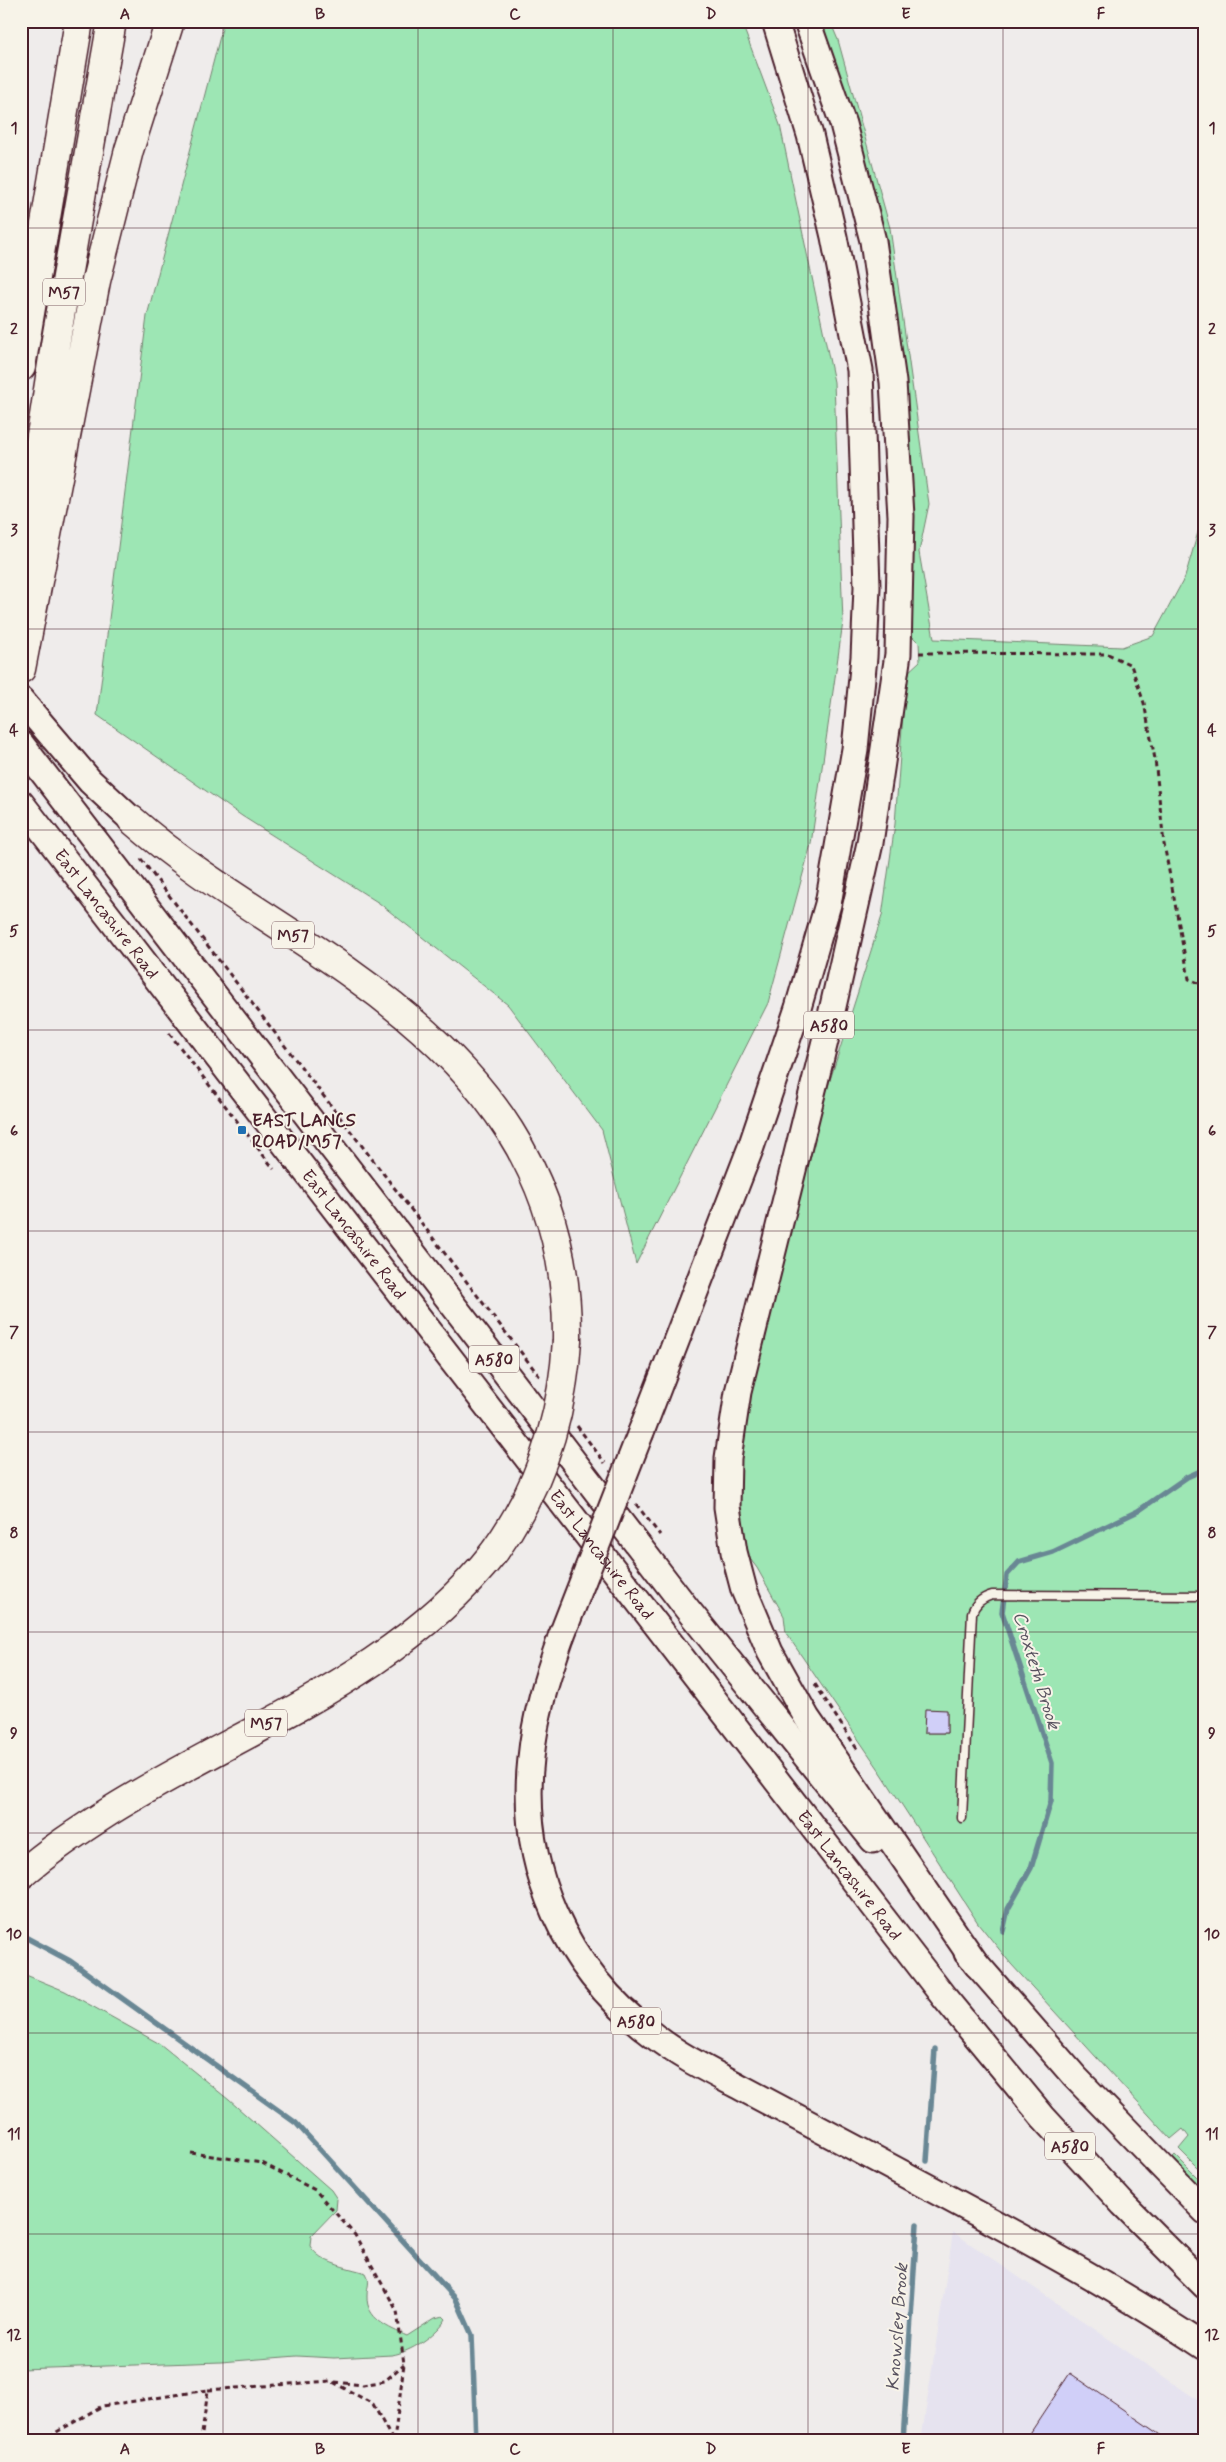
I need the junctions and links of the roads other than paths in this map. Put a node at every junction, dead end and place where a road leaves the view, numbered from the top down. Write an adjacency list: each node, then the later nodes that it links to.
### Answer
1 (79, 21): 6 (highway, M57)
2 (112, 21): 7 (highway, M57)
3 (170, 21): 8 (highway)
4 (775, 21): 19 (highway, A580, bridge)
5 (807, 21): 16 (highway, A580)
6 (21, 367)
7 (21, 564)
8 (23, 662)
9 (21, 700): 12 (highway, M57)
10 (21, 744): 16 (highway, East Lancashire Road / A580)
11 (21, 803): 18 (highway, East Lancashire Road / A580)
12 (132, 820): 15 (highway, M57, bridge)
13 (1205, 1596): 14 (lane)
14 (962, 1818)
15 (21, 1876)
16 (977, 1965): 17 (highway, East Lancashire Road / A580)
17 (1205, 2211)
18 (1205, 2286)
19 (1205, 2347)

